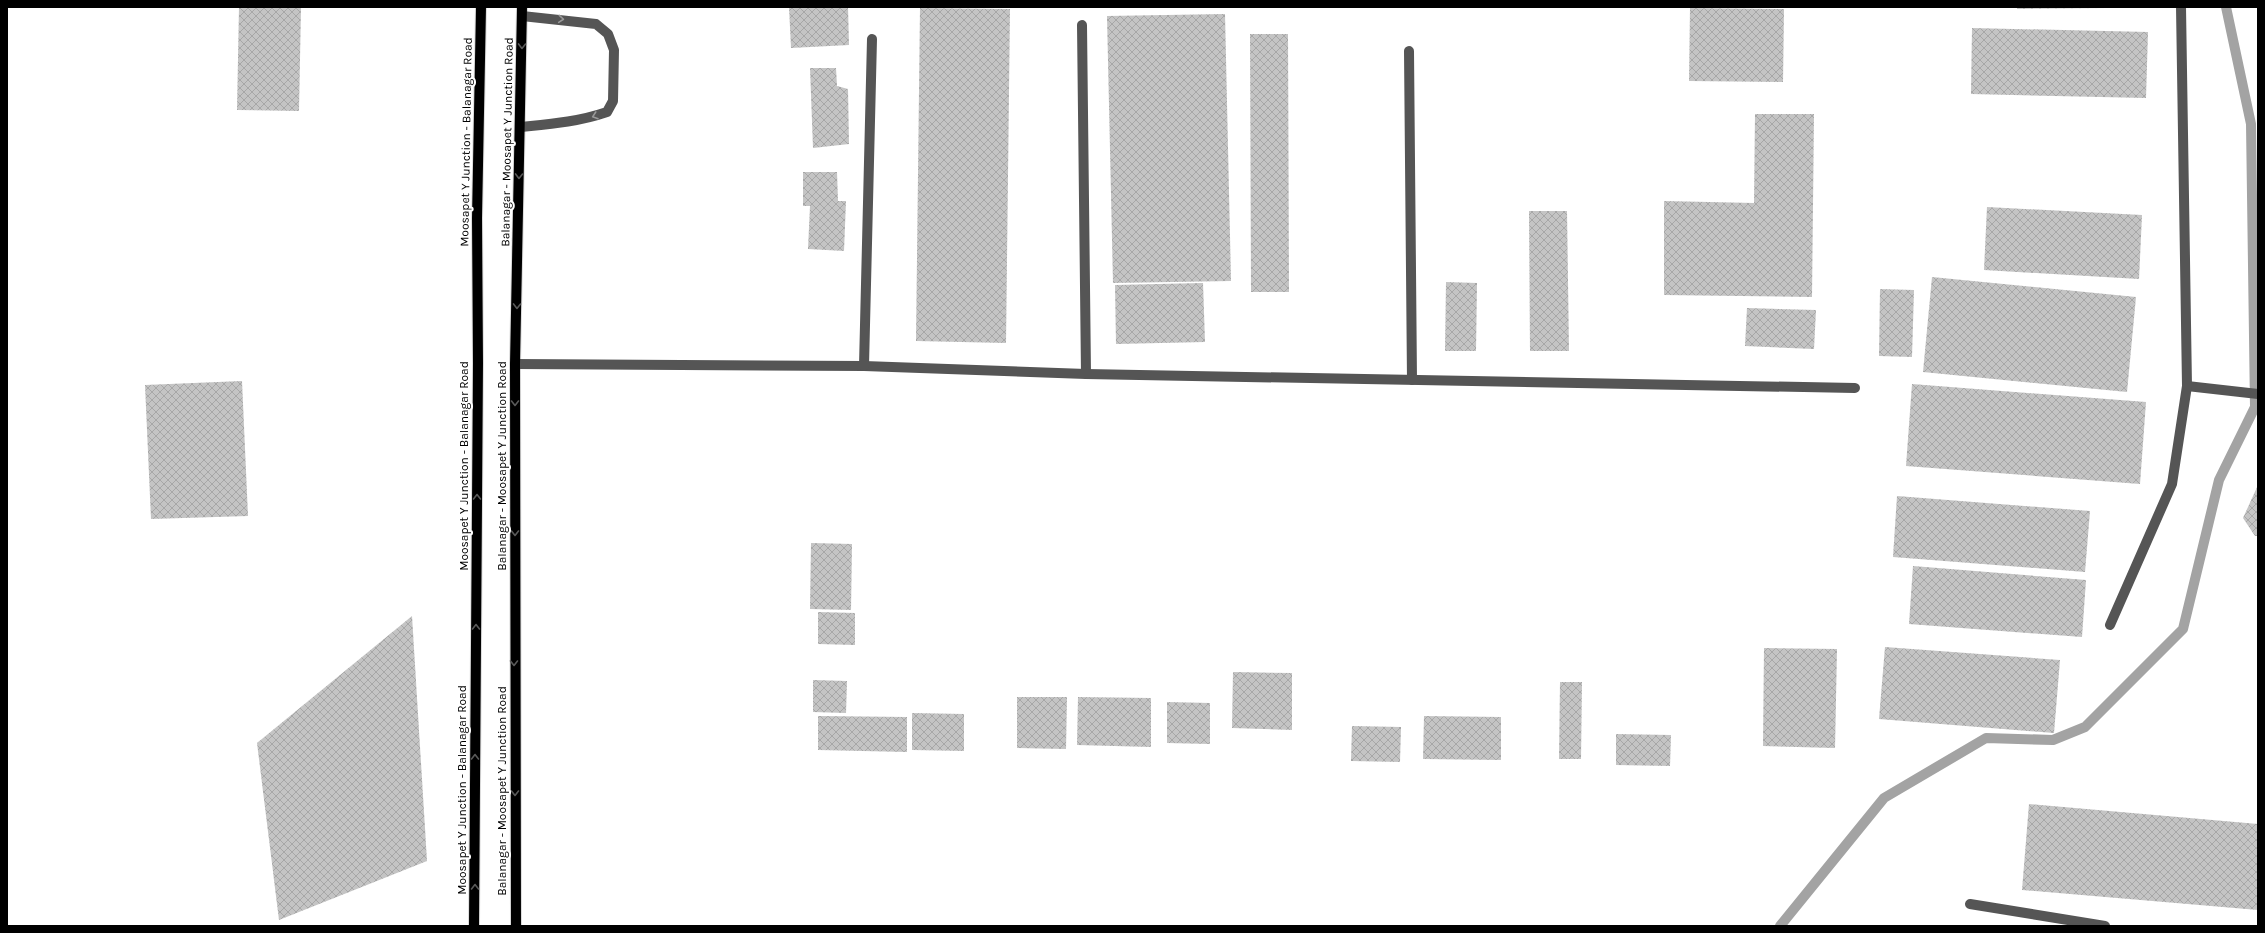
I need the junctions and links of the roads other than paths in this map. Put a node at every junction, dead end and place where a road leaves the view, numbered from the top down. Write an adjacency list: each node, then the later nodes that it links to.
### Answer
1 (481, 7): 17 (main road, Moosapet Y Junction - Balanagar Road, one-way to 1)
2 (2181, 7): 12 (street)
3 (522, 12): 7 (main road, Balanagar - Moosapet Y Junction Road, one-way to 7); 7 (street, one-way to 7)
4 (1082, 25): 10 (street)
5 (872, 39): 9 (street)
6 (1409, 51): 11 (street)
7 (520, 127): 8 (main road, Balanagar - Moosapet Y Junction Road, one-way to 8)
8 (515, 364): 9 (street); 18 (main road, Balanagar - Moosapet Y Junction Road, one-way to 18)
9 (864, 366): 10 (street)
10 (1086, 374): 11 (street)
11 (1412, 380): 13 (street)
12 (2188, 386): 14 (street); 15 (street)
13 (1855, 388)
14 (2258, 394)
15 (2110, 625)
16 (1970, 904): 19 (street)
17 (474, 926)
18 (516, 926)
19 (2105, 926)

